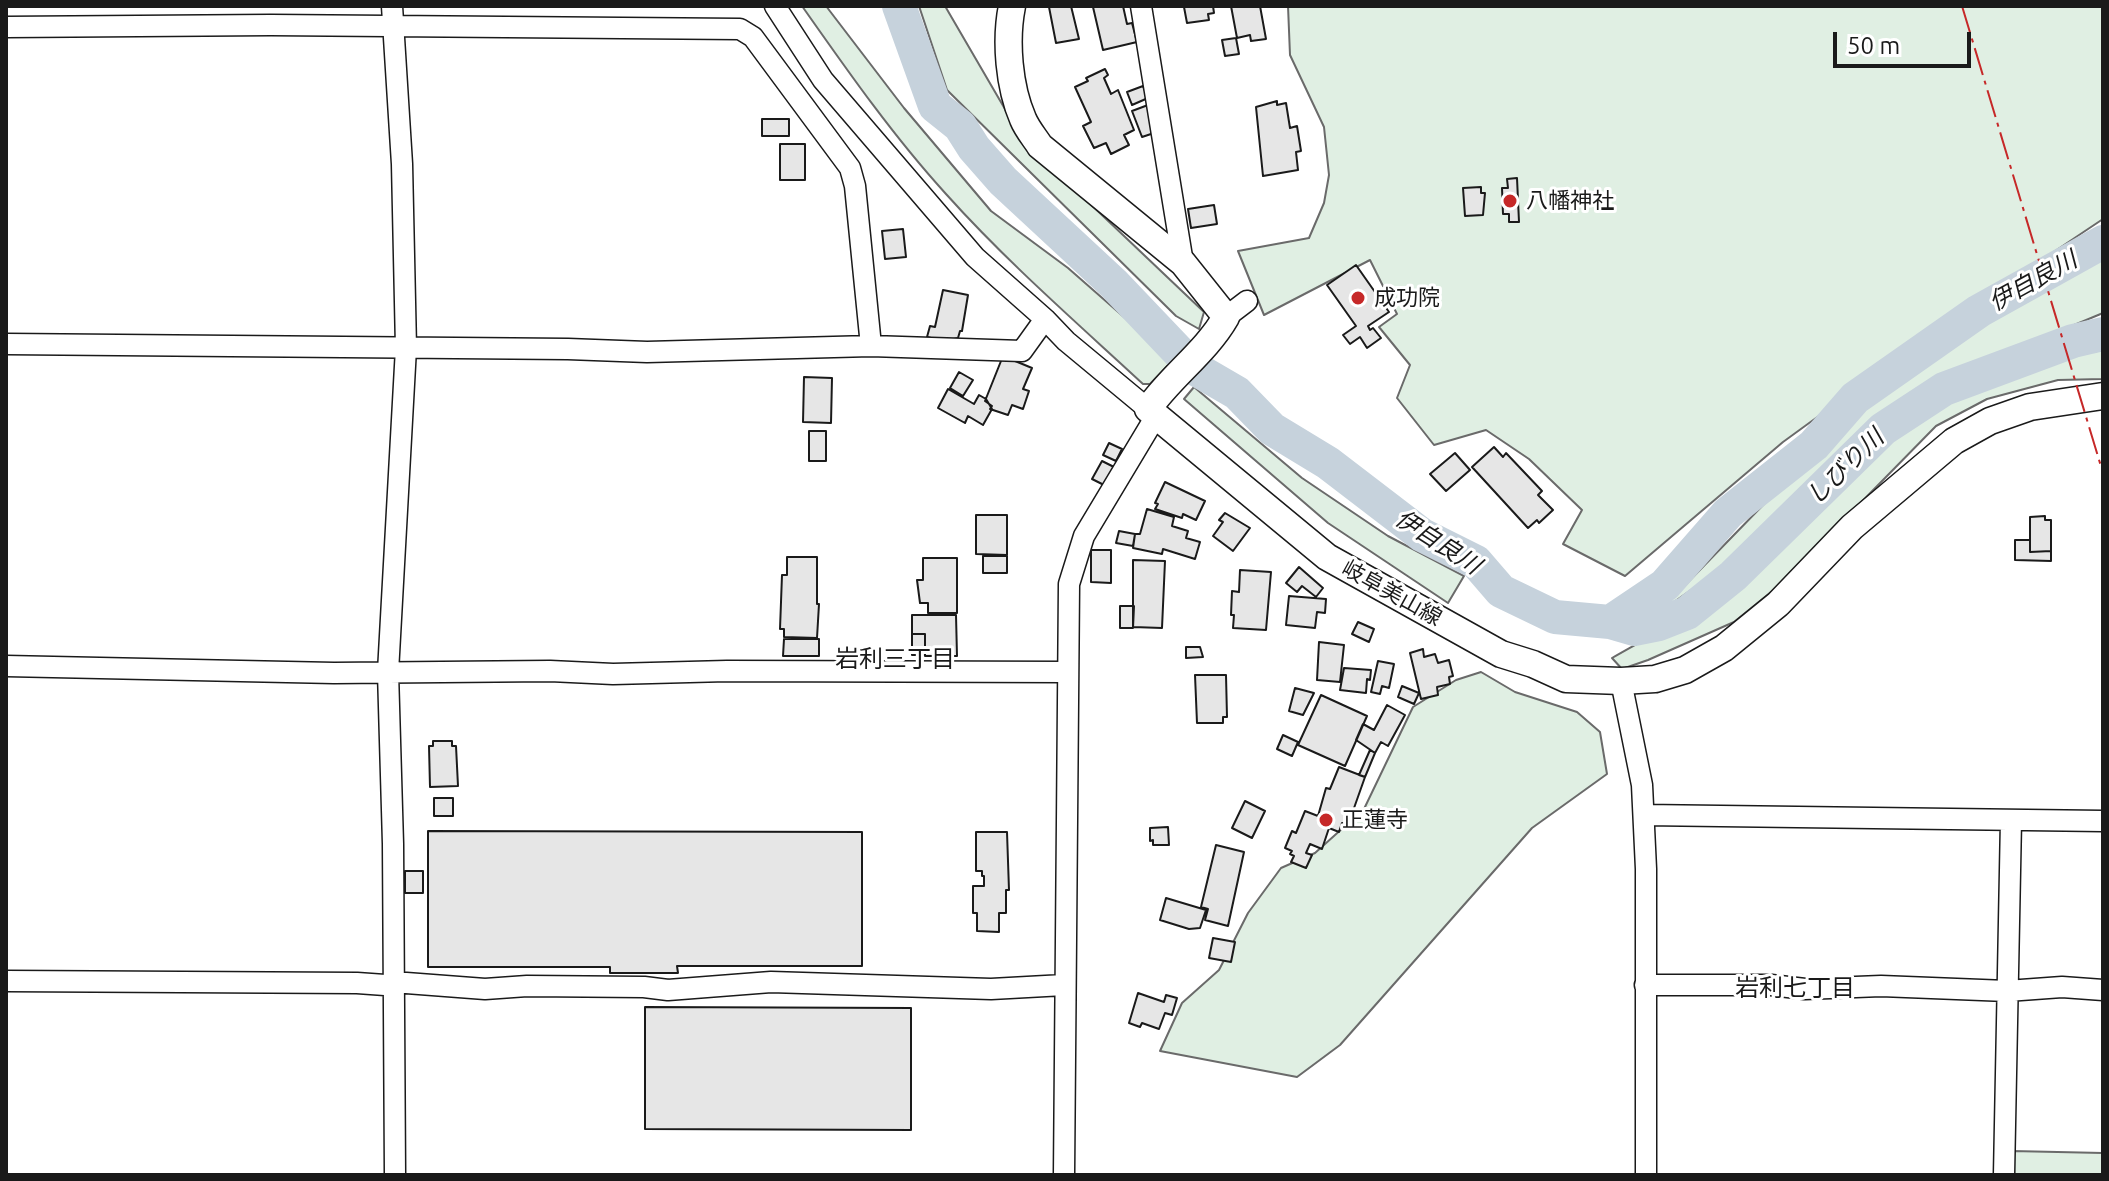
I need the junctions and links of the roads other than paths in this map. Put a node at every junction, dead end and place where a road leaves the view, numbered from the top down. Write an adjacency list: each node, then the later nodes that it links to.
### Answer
1 (775, 6): 8 (street)
2 (1012, 6): 6 (main road)
3 (1141, 6): 6 (street)
4 (392, 16): 5 (street); 11 (street); 12 (street)
5 (6, 27)
6 (1183, 263): 9 (main road)
7 (1247, 301): 9 (street)
8 (1045, 319): 11 (street); 14 (street)
9 (1222, 324): 14 (main road)
10 (6, 344): 12 (street)
11 (871, 346): 12 (street)
12 (406, 348): 16 (street)
13 (2103, 396): 18 (main road, 岐阜美山線)
14 (1154, 406): 17 (street); 18 (main road, 岐阜美山線)
15 (6, 666): 16 (street)
16 (388, 672): 17 (street); 23 (street)
17 (1067, 672): 24 (street)
18 (1621, 681): 19 (street)
19 (1644, 815): 20 (street); 25 (street)
20 (2011, 820): 21 (street); 27 (street)
21 (2103, 821)
22 (6, 981): 23 (street)
23 (393, 982): 24 (street); 28 (street)
24 (1064, 985): 29 (street)
25 (1645, 985): 27 (street); 30 (street)
26 (2103, 990): 27 (street)
27 (2007, 991): 31 (street)
28 (395, 1175)
29 (1064, 1175)
30 (1646, 1175)
31 (2004, 1175)

